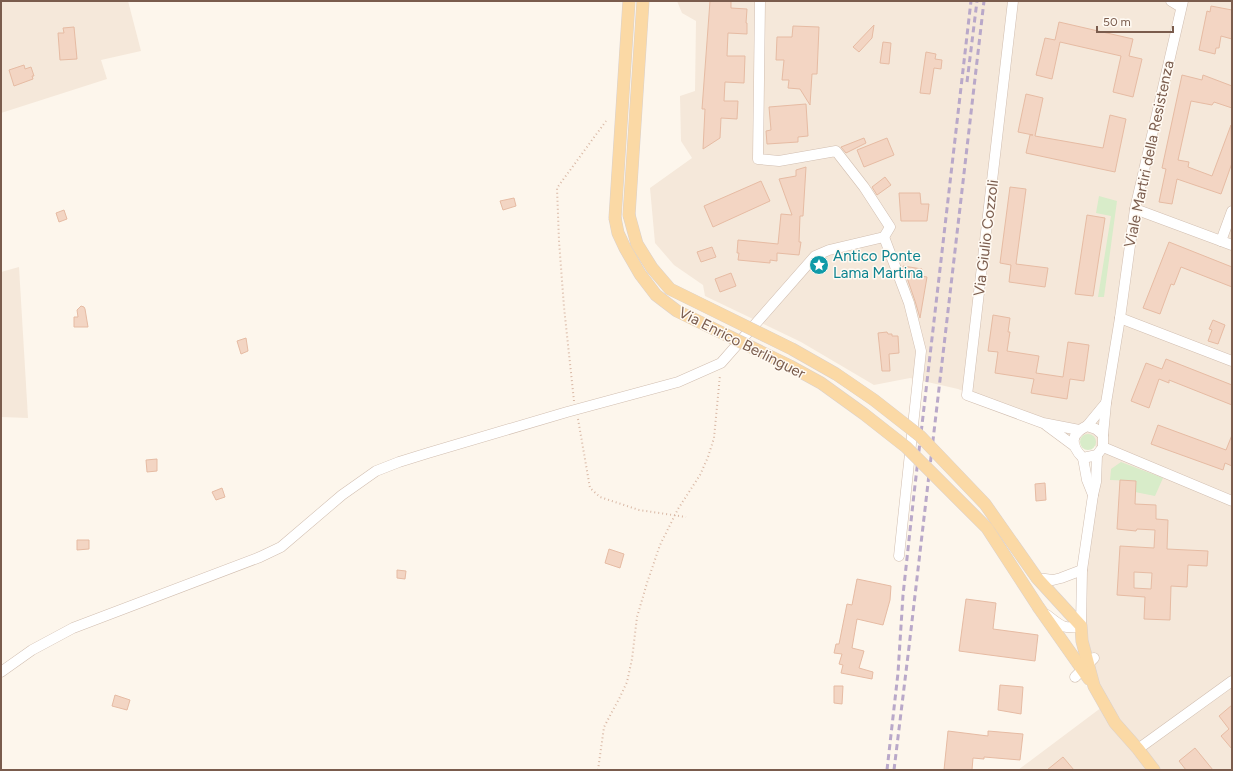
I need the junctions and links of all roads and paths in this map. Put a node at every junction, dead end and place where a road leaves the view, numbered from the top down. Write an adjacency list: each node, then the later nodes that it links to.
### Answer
1 (629, 1): 31 (main road, Via Enrico Berlinguer, bridge)
2 (643, 1): 30 (main road, Via Enrico Berlinguer, bridge)
3 (760, 1): 10 (street)
4 (1013, 1): 18 (street, Via Giulio Cozzoli)
5 (1171, 1): 6 (street)
6 (1182, 4): 8 (street, Viale Martiri della Resistenza)
7 (606, 121): 17 (path)
8 (1135, 209): 11 (street); 13 (street, Viale Martiri della Resistenza)
9 (1232, 211): 11 (street)
10 (884, 237): 15 (street); 28 (street)
11 (1221, 241): 12 (street)
12 (1232, 245)
13 (1120, 318): 14 (street); 16 (street, Viale Martiri della Resistenza)
14 (1232, 361)
15 (721, 363): 17 (street); 26 (path)
16 (1106, 404): 19 (street); 20 (street, Viale Martiri della Resistenza)
17 (576, 409): 26 (path); 34 (street)
18 (1042, 423): 19 (street, Via Giulio Cozzoli); 21 (street, Via Giulio Cozzoli)
19 (1083, 428): 20 (street); 21 (street)
20 (1103, 435): 22 (street)
21 (1073, 445): 23 (street)
22 (1100, 451): 23 (street); 24 (street); 25 (street)
23 (1083, 458): 24 (street)
24 (1093, 496): 29 (street)
25 (1232, 501)
26 (675, 516): 27 (path); 37 (path)
27 (686, 517)
28 (899, 556)
29 (1082, 570): 30 (street); 32 (street)
30 (1037, 578): 32 (main road, Via Enrico Berlinguer)
31 (1039, 608): 32 (street, Via Enrico Berlinguer); 33 (main road, Via Enrico Berlinguer)
32 (1081, 626): 33 (main road)
33 (1085, 667): 36 (main road, Via Enrico Berlinguer)
34 (1, 672)
35 (1232, 681): 36 (street)
36 (1138, 749): 38 (main road, Via Enrico Berlinguer)
37 (598, 770)
38 (1154, 770)

